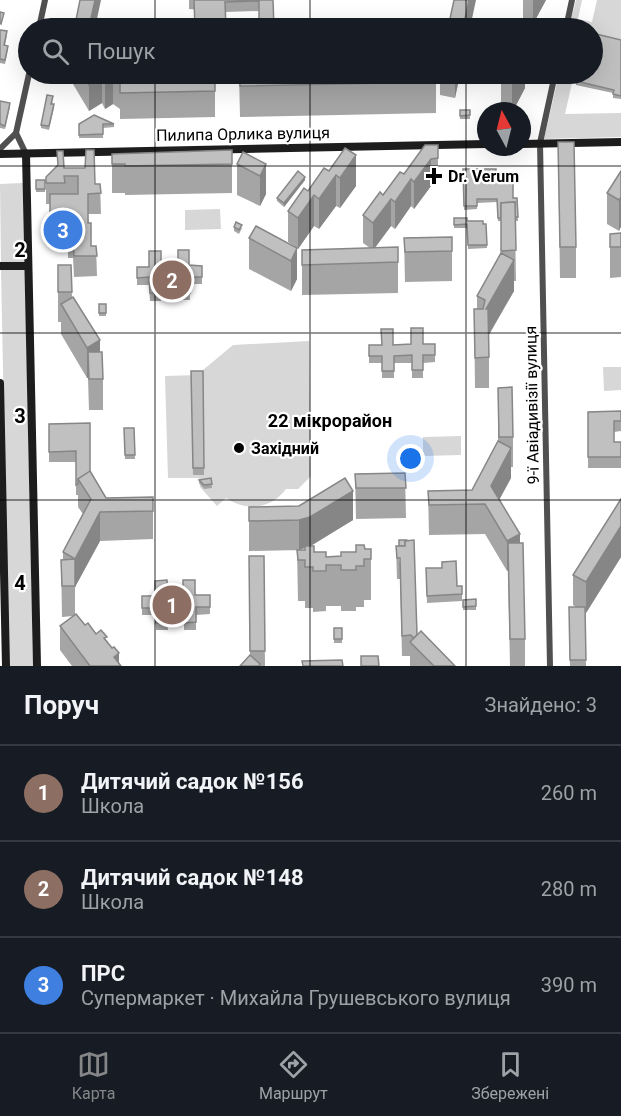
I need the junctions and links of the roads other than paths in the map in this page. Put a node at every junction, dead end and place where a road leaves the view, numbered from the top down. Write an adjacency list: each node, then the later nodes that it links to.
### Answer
1 (45, 0): 3 (street)
2 (572, 0): 4 (street)
3 (41, 18)
4 (568, 18)
5 (27, 84): 7 (street)
6 (553, 84): 9 (street, 9-ї Авіадивізії вулиця)
7 (16, 133): 12 (street); 14 (street)
8 (621, 142): 9 (street)
9 (540, 143): 11 (street); 20 (street, 9-ї Авіадивізії вулиця)
10 (477, 144): 14 (street, Пилипа Орлика вулиця)
11 (531, 144)
12 (0, 149)
13 (0, 154): 14 (street, Пилипа Орлика вулиця)
14 (26, 154): 16 (street)
15 (0, 266): 16 (street)
16 (28, 266): 19 (street)
17 (0, 383): 18 (street)
18 (6, 666)
19 (37, 666)
20 (550, 666)

